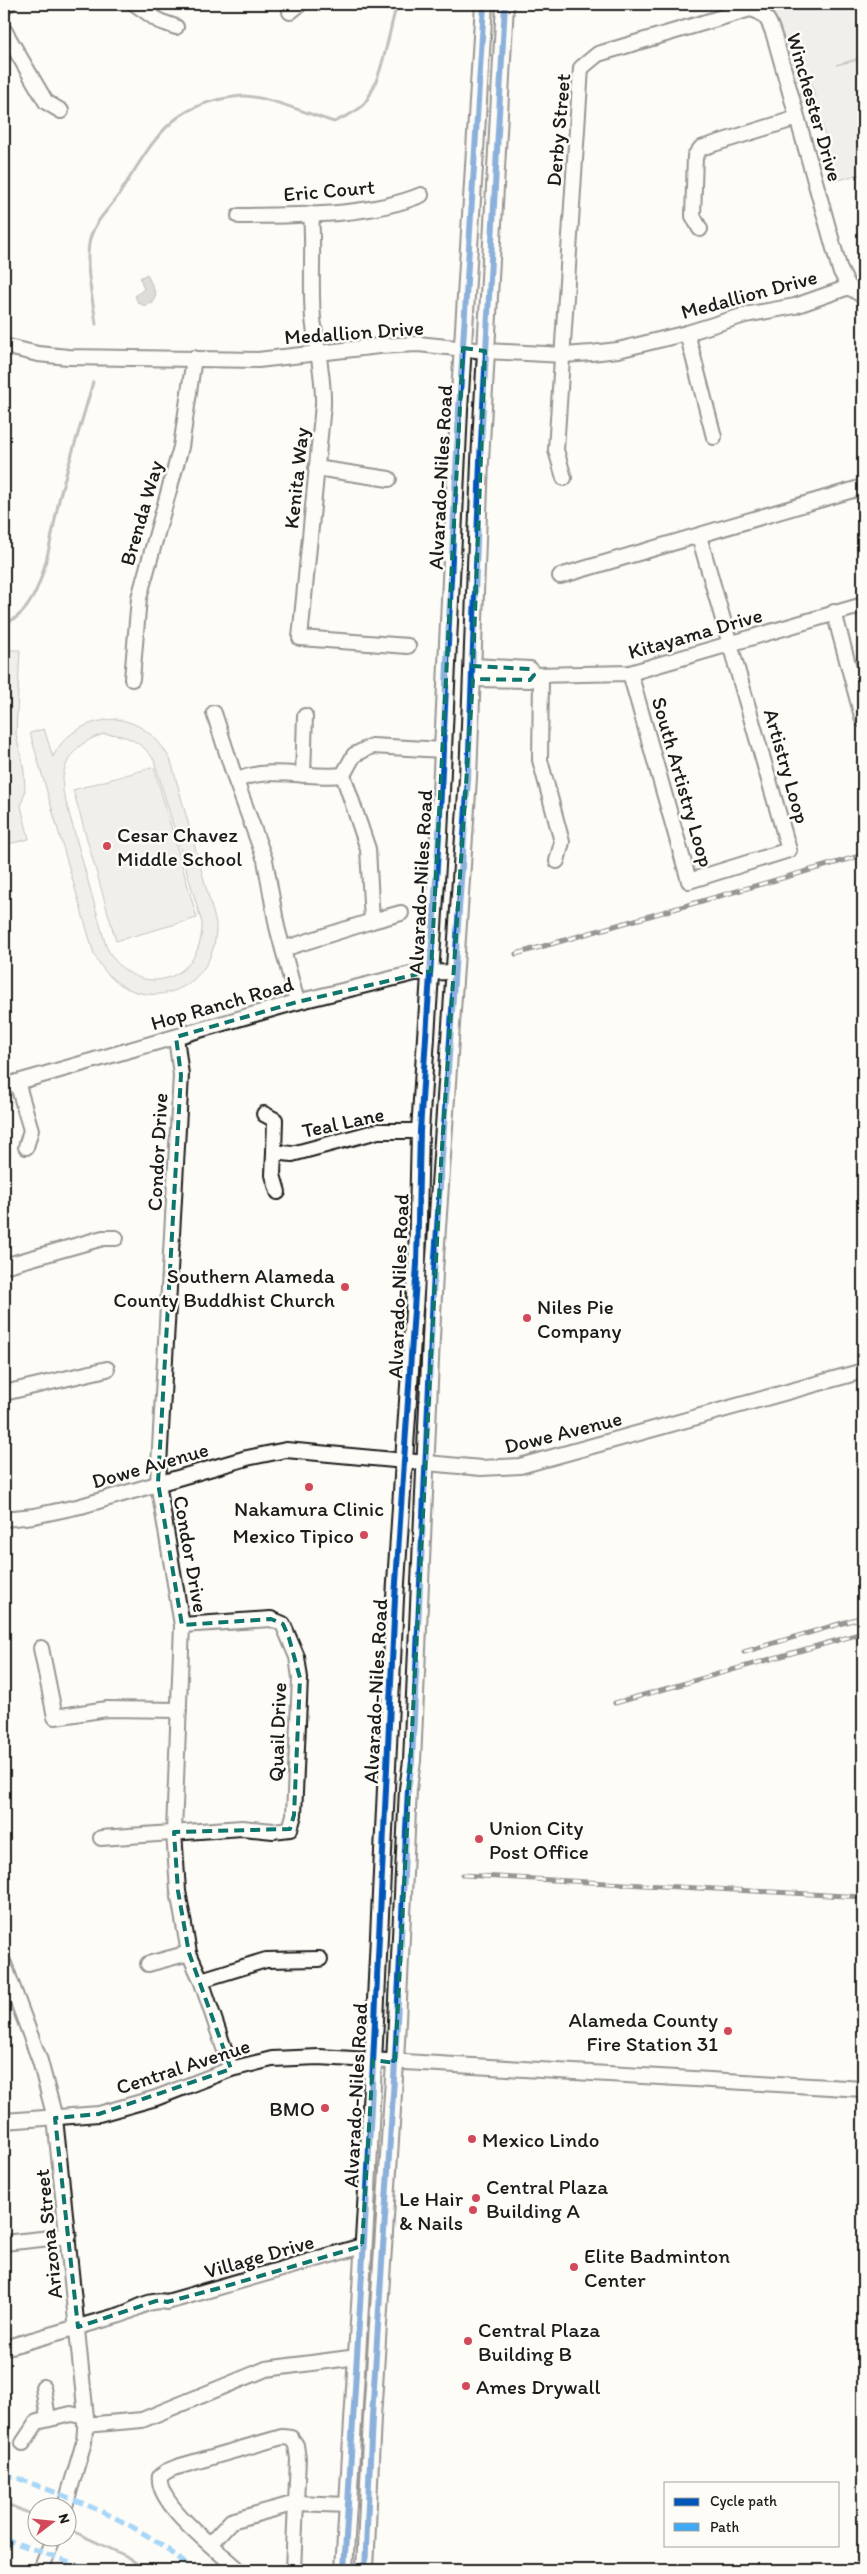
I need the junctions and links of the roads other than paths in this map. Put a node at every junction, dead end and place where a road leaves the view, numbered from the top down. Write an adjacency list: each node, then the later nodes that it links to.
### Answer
1 (8, 4): 5 (street)
2 (135, 4): 7 (street)
3 (484, 4): 18 (main road, Alvarado-Niles Road)
4 (504, 4): 20 (main road, Alvarado-Niles Road)
5 (4, 7)
6 (759, 10): 10 (street, Winchester Drive); 22 (street, Derby Street)
7 (176, 27)
8 (4, 30): 9 (street)
9 (61, 111)
10 (797, 118): 14 (street); 15 (street, Winchester Drive)
11 (421, 195): 12 (street, Eric Court)
12 (311, 214): 13 (street, Eric Court); 21 (street, Kenita Way)
13 (239, 216)
14 (700, 229)
15 (849, 287): 16 (street); 17 (street, Medallion Drive)
16 (863, 296)
17 (687, 333): 22 (street, Medallion Drive); 24 (street)
18 (463, 348): 20 (street, Medallion Drive); 21 (street, Medallion Drive); 42 (main road, Alvarado-Niles Road)
19 (5, 351): 23 (street, Medallion Drive)
20 (485, 351): 22 (street, Medallion Drive); 35 (main road, Alvarado-Niles Road)
21 (318, 352): 23 (street, Medallion Drive); 25 (street, Kenita Way)
22 (564, 355): 26 (street, Derby Street)
23 (194, 358): 38 (street, Brenda Way)
24 (714, 437)
25 (316, 468): 27 (street); 34 (street, Kenita Way)
26 (564, 478)
27 (389, 479)
28 (863, 487): 29 (street)
29 (699, 536): 30 (street); 33 (street)
30 (560, 576)
31 (863, 605): 32 (street, Kitayama Drive)
32 (834, 612): 33 (street, Kitayama Drive); 41 (street)
33 (732, 644): 36 (street, Kitayama Drive); 47 (street, Artistry Loop)
34 (408, 646)
35 (473, 673): 37 (street, Kitayama Drive); 52 (main road, Alvarado-Niles Road)
36 (630, 673): 37 (street, Kitayama Drive); 47 (street, South Artistry Loop)
37 (537, 676): 46 (street)
38 (132, 679)
39 (214, 713): 45 (street)
40 (305, 716): 43 (street)
41 (863, 720)
42 (443, 750): 44 (street); 51 (main road, Alvarado-Niles Road)
43 (303, 775): 44 (street); 45 (street)
44 (343, 775): 49 (street)
45 (236, 781): 50 (street)
46 (557, 861)
47 (741, 866)
48 (401, 913): 49 (street)
49 (372, 921): 50 (street)
50 (283, 949): 53 (street)
51 (431, 971): 52 (street, Hop Ranch Road); 53 (street, Hop Ranch Road); 57 (main road, Alvarado-Niles Road)
52 (454, 972): 67 (main road, Alvarado-Niles Road)
53 (297, 1002): 54 (street, Hop Ranch Road)
54 (176, 1037): 55 (street, Hop Ranch Road); 68 (street, Condor Drive)
55 (10, 1084): 58 (street)
56 (264, 1114): 59 (street, Teal Lane)
57 (420, 1131): 59 (street, Teal Lane); 66 (main road, Alvarado-Niles Road)
58 (26, 1147)
59 (274, 1152): 60 (street, Teal Lane)
60 (278, 1192)
61 (116, 1238): 62 (street)
62 (4, 1266)
63 (107, 1369): 65 (street)
64 (863, 1372): 67 (street, Dowe Avenue)
65 (4, 1393)
66 (405, 1460): 67 (street, Dowe Avenue); 68 (street, Dowe Avenue); 80 (main road, Alvarado-Niles Road)
67 (425, 1462): 81 (main road, Alvarado-Niles Road)
68 (158, 1483): 69 (street, Dowe Avenue); 70 (street, Condor Drive)
69 (4, 1519)
70 (182, 1625): 72 (street, Condor Drive); 73 (street, Quail Drive)
71 (41, 1648): 72 (street)
72 (179, 1710): 73 (street, Condor Drive)
73 (174, 1832): 74 (street); 75 (street, Condor Drive)
74 (101, 1838)
75 (189, 1953): 77 (street); 79 (street, Condor Drive)
76 (320, 1959): 79 (street)
77 (148, 1964)
78 (5, 1972): 84 (street, Arizona Street)
79 (201, 1980): 82 (street, Condor Drive)
80 (373, 2060): 81 (street, Central Avenue); 82 (street, Central Avenue); 88 (main road, Alvarado-Niles Road)
81 (395, 2063): 83 (street, Central Avenue); 105 (main road, Alvarado-Niles Road)
82 (231, 2069): 84 (street, Central Avenue)
83 (863, 2089)
84 (55, 2118): 85 (street, Central Avenue); 86 (street, Arizona Street)
85 (4, 2121)
86 (69, 2236): 87 (street); 89 (street, Arizona Street)
87 (4, 2243)
88 (362, 2246): 89 (street, Village Drive); 91 (main road, Alvarado-Niles Road)
89 (78, 2327): 90 (street, Village Drive); 94 (street, Arizona Street)
90 (4, 2348)
91 (357, 2357): 94 (street); 98 (main road, Alvarado-Niles Road)
92 (43, 2387): 93 (street)
93 (48, 2418): 94 (street); 95 (street)
94 (86, 2421): 96 (street, Arizona Street)
95 (22, 2443)
96 (68, 2496)
97 (296, 2503): 98 (street); 99 (street); 99 (street); 103 (street)
98 (347, 2505): 104 (main road, Alvarado-Niles Road)
99 (211, 2543): 102 (street)
100 (50, 2546): 101 (street)
101 (41, 2570)
102 (239, 2570)
103 (293, 2570)
104 (344, 2570)
105 (365, 2570)

